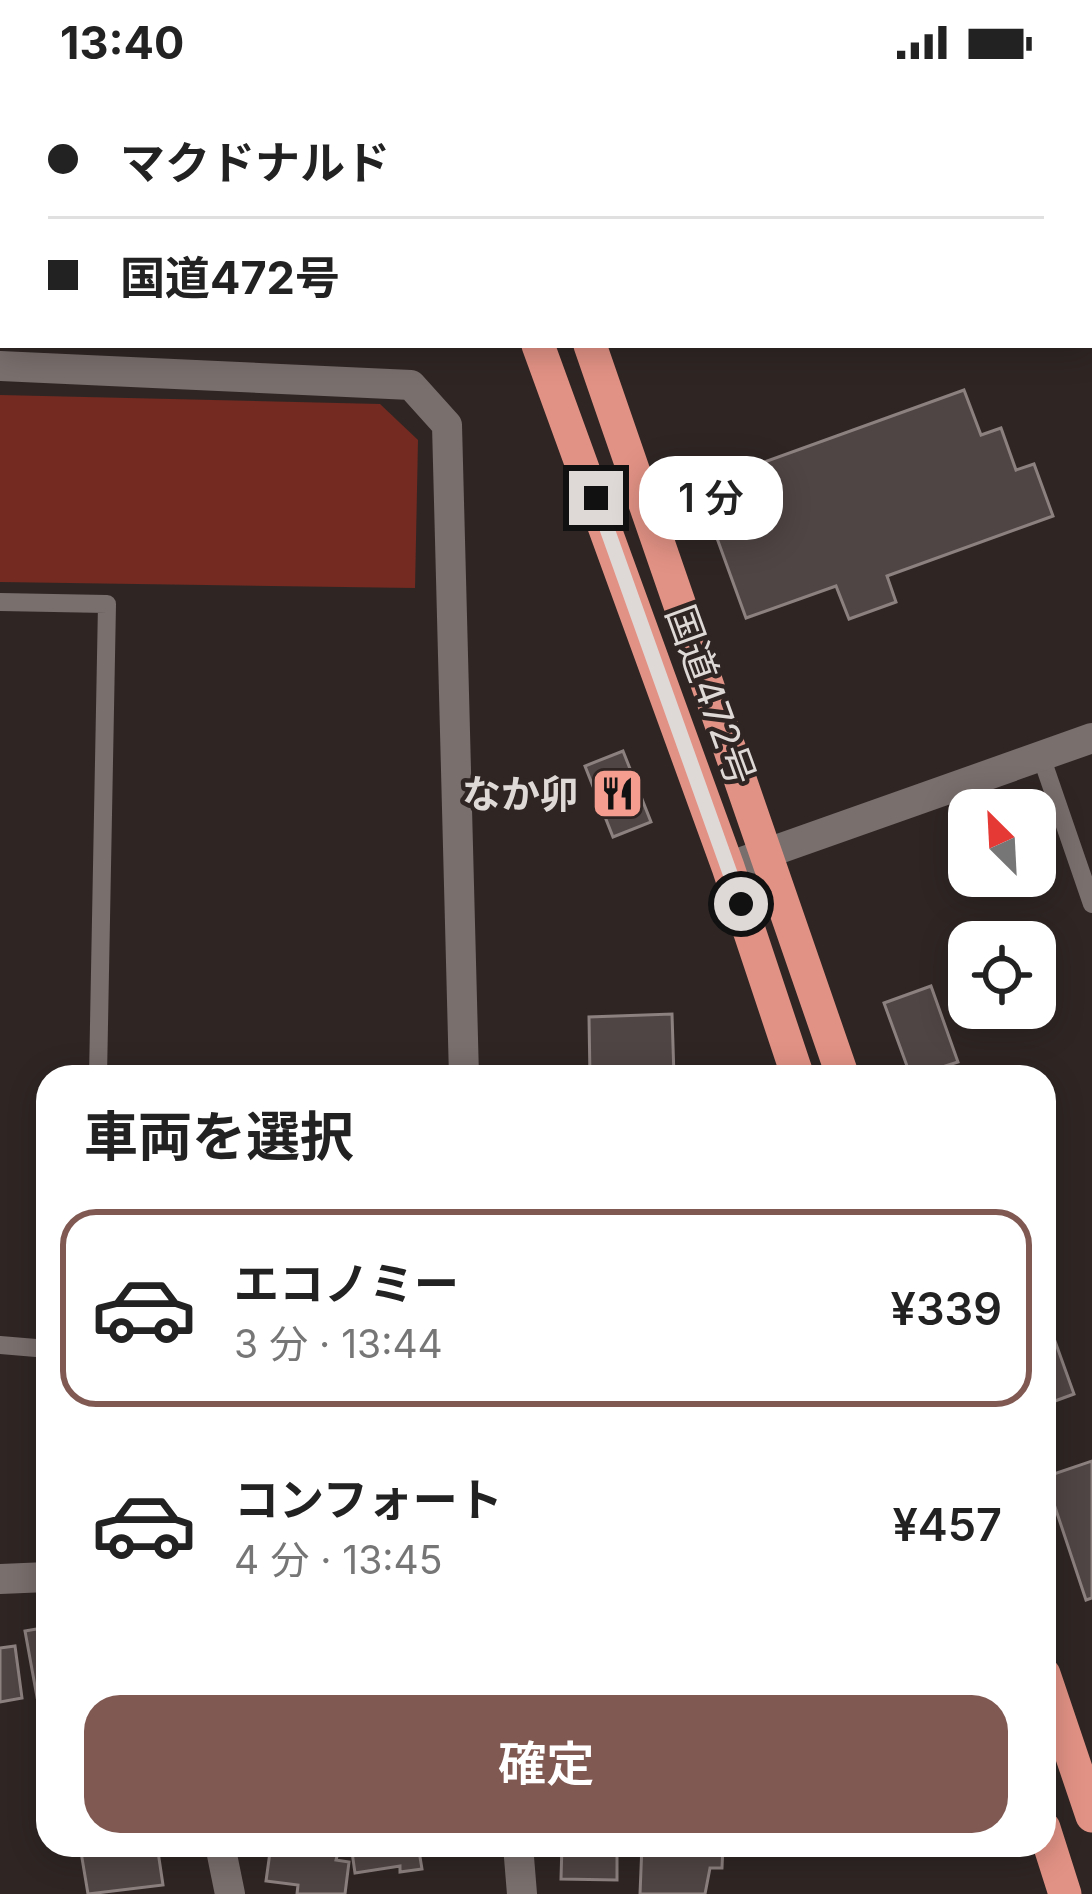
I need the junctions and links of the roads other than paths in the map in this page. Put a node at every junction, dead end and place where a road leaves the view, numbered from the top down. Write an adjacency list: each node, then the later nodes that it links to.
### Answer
1 (539, 348): 8 (highway, 国道472号)
2 (591, 348): 7 (highway, 国道472号)
3 (0, 366): 11 (street)
4 (0, 602): 10 (lane)
5 (1092, 738): 6 (street)
6 (1041, 756): 7 (street); 9 (lane)
7 (766, 851): 8 (street); 13 (highway, 国道472号)
8 (728, 867): 12 (highway, 国道472号)
9 (1092, 904)
10 (98, 1065)
11 (464, 1065)
12 (794, 1065)
13 (838, 1065)
14 (0, 1346): 15 (lane)
15 (36, 1348)
16 (36, 1578): 17 (street)
17 (0, 1579)
18 (1056, 1710): 19 (highway)
19 (1092, 1816)
20 (222, 1857): 23 (street)
21 (519, 1857): 24 (street)
22 (1053, 1857): 25 (highway)
23 (230, 1894)
24 (522, 1894)
25 (1065, 1894)

